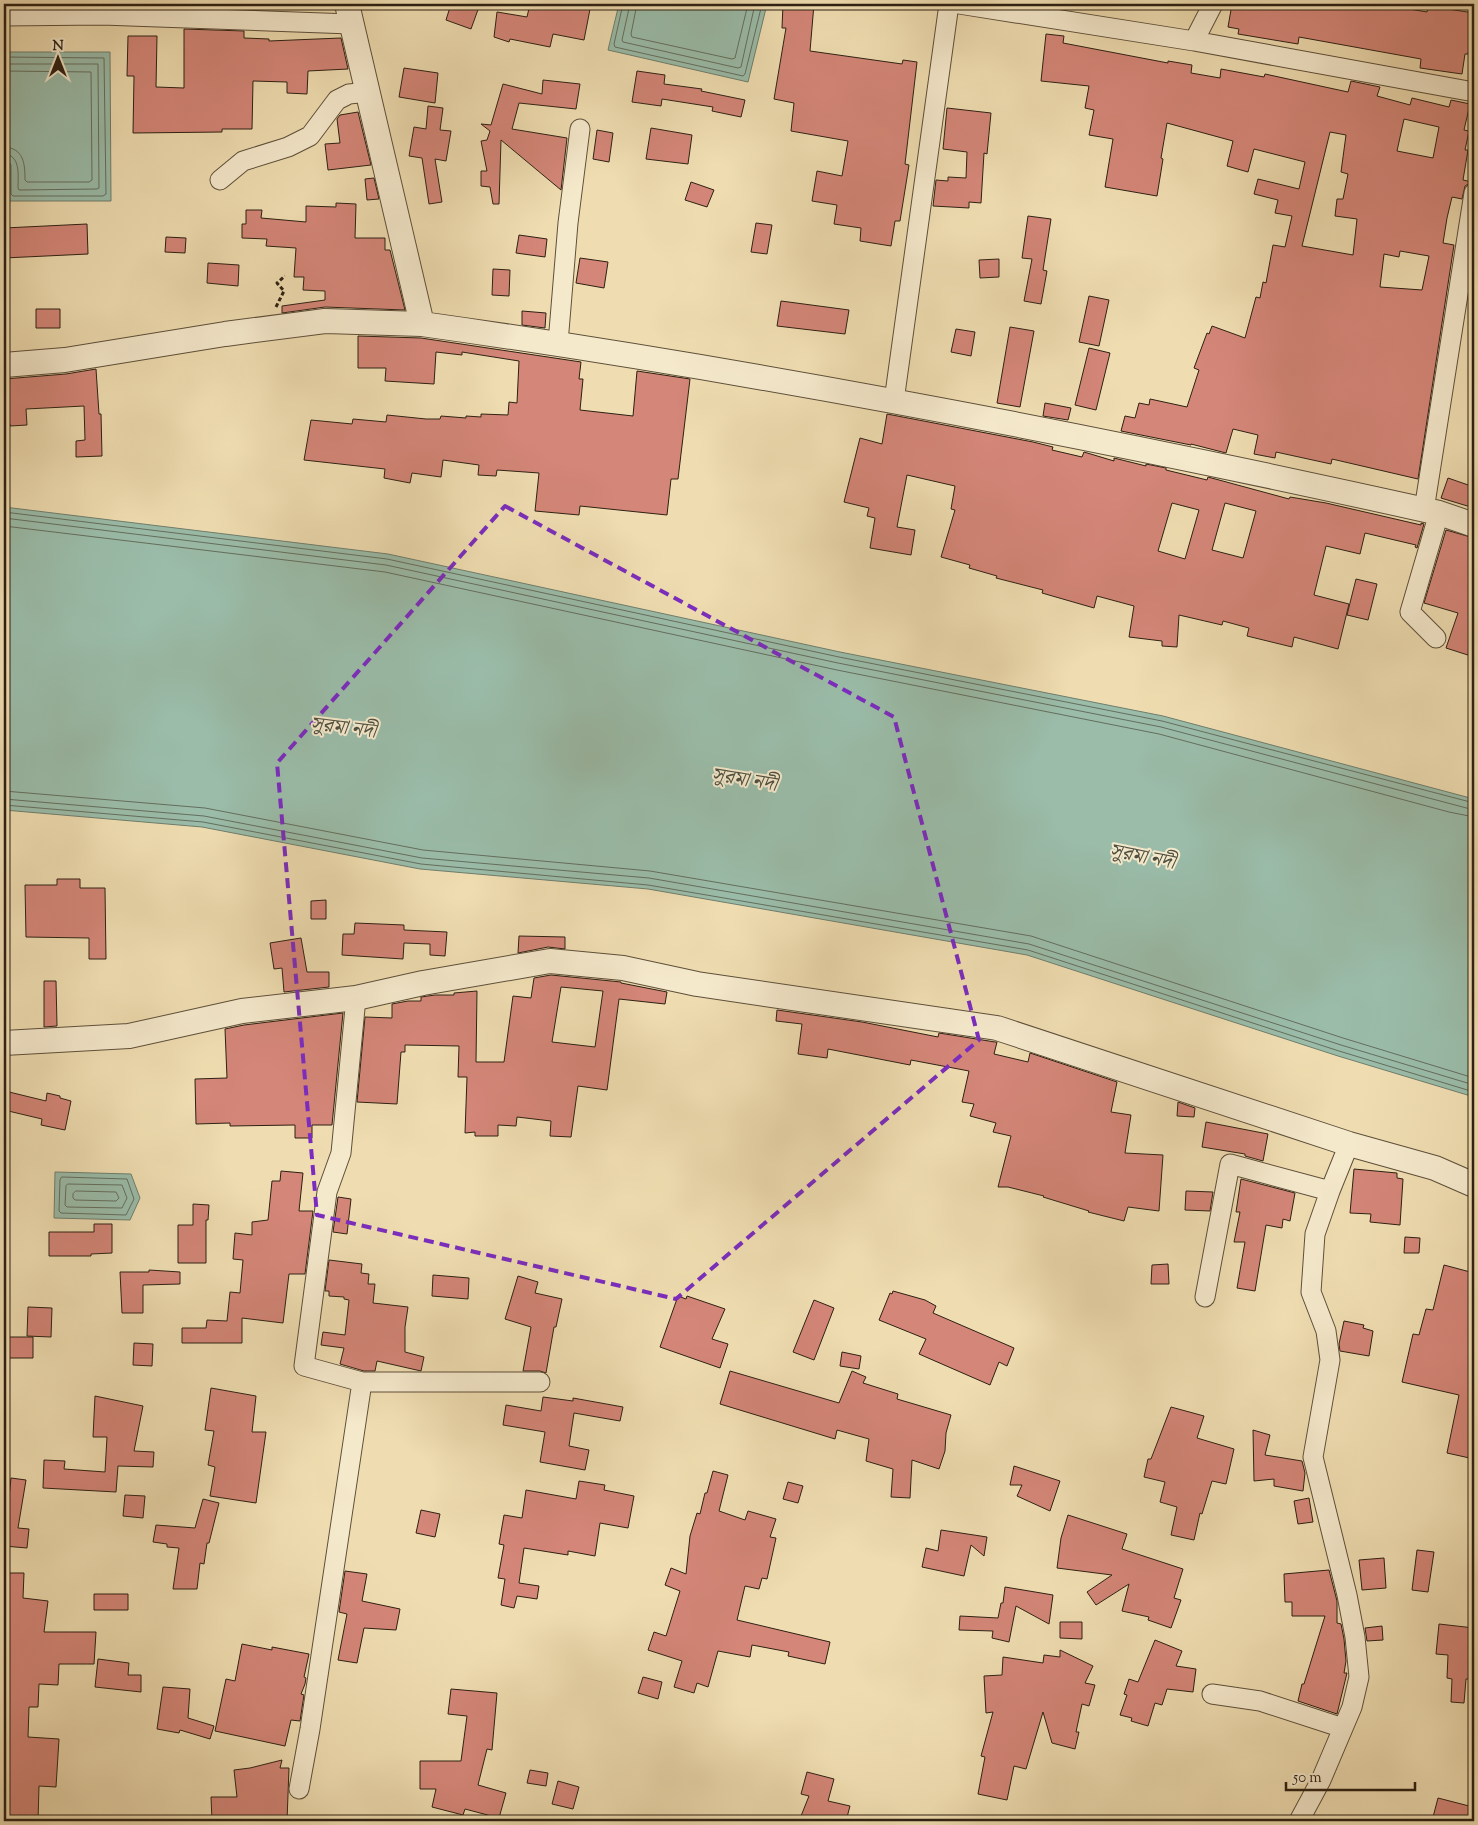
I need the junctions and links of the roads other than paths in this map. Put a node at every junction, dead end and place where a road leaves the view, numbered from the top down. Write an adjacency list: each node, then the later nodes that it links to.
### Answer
1 (949, 4): 16 (street)
2 (959, 4): 7 (street)
3 (1213, 4): 7 (street)
4 (102, 9): 5 (street); 6 (street)
5 (349, 14): 8 (street)
6 (4, 16)
7 (1194, 41): 9 (street)
8 (369, 92): 11 (street); 13 (street)
9 (1474, 92)
10 (580, 129): 14 (street)
11 (220, 180)
12 (1474, 193): 17 (street)
13 (422, 324): 14 (street); 15 (street)
14 (558, 343): 16 (street)
15 (4, 365)
16 (894, 402): 17 (street)
17 (1431, 512): 18 (street); 19 (street)
18 (1474, 525)
19 (1436, 638)
20 (356, 998): 21 (street); 22 (street); 26 (street)
21 (4, 1043)
22 (1349, 1144): 23 (street); 24 (street)
23 (1474, 1185)
24 (1330, 1191): 25 (street); 29 (street)
25 (1205, 1297)
26 (362, 1382): 27 (street); 30 (street)
27 (540, 1382)
28 (1212, 1694): 29 (street)
29 (1343, 1728): 31 (street)
30 (299, 1788)
31 (1299, 1821)

